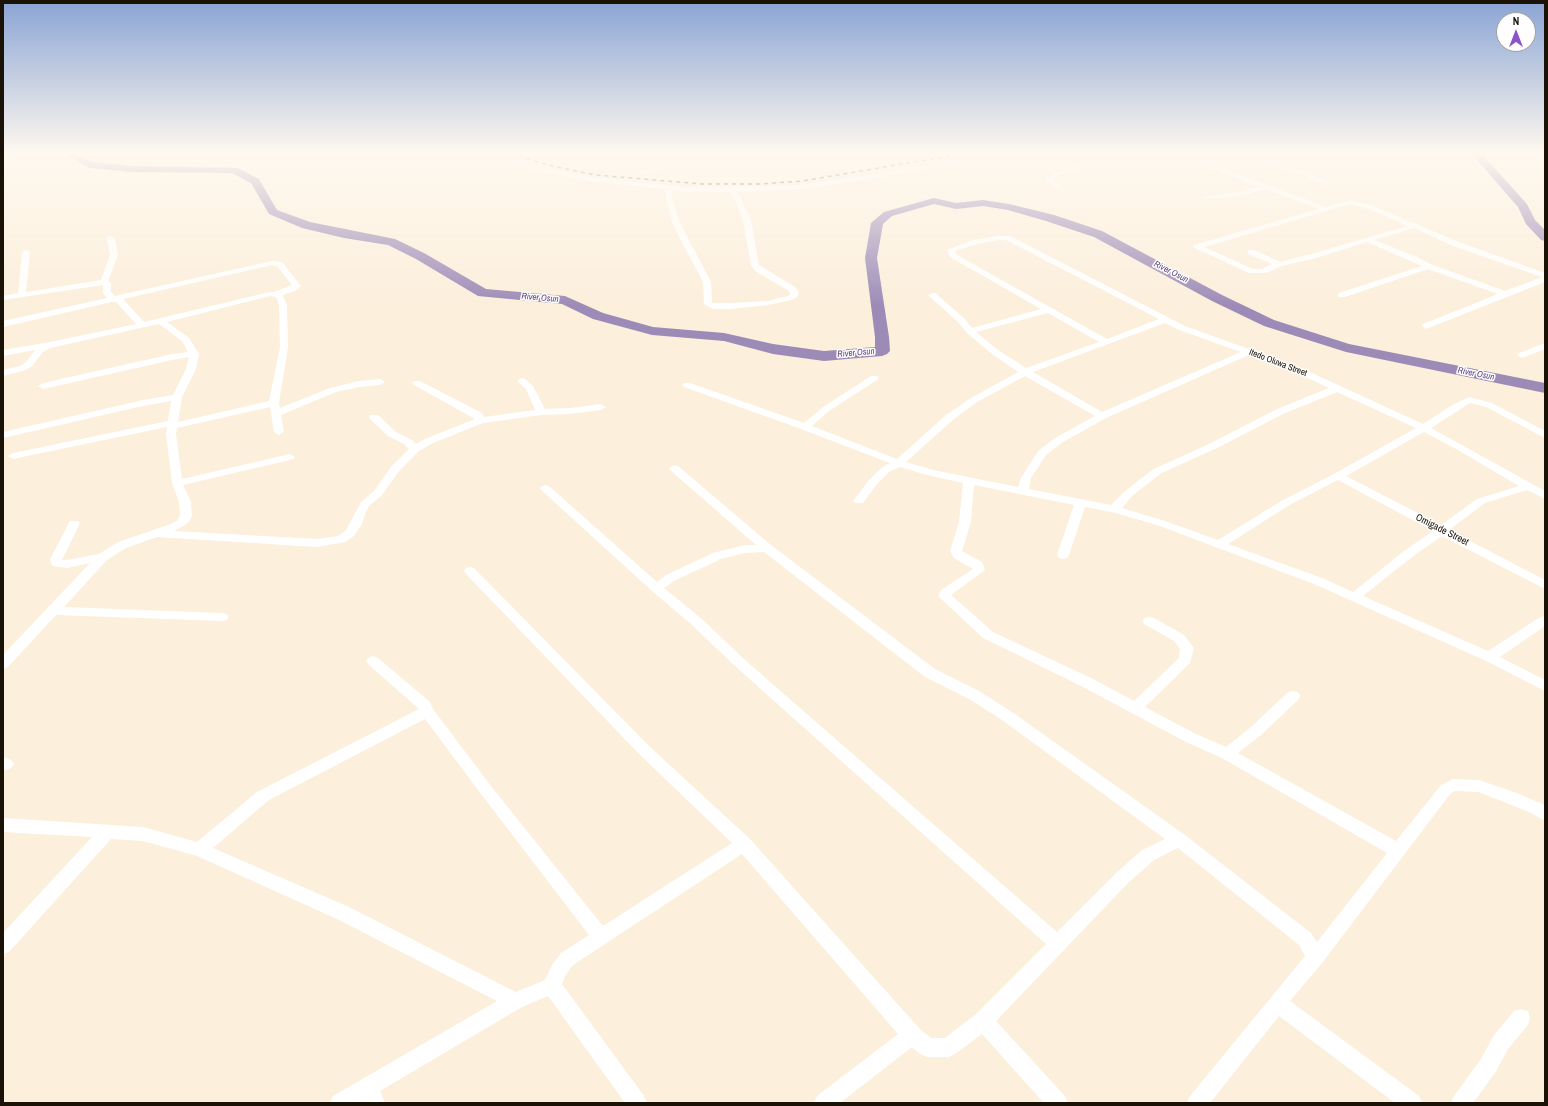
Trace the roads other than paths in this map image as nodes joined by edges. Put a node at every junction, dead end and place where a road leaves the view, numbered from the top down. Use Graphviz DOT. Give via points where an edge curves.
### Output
graph roads {
  1 [pos="670,204"];
  2 [pos="740,204"];
  3 [pos="1310,204"];
  4 [pos="1344,204"];
  5 [pos="1359,204"];
  6 [pos="1325,209"];
  7 [pos="1414,226"];
  8 [pos="110,238"];
  9 [pos="1367,240"];
  10 [pos="26,252"];
  11 [pos="1251,252"];
  12 [pos="1279,264"];
  13 [pos="1427,266"];
  14 [pos="1545,276"];
  15 [pos="1545,279"];
  16 [pos="104,282"];
  17 [pos="276,294"];
  18 [pos="1505,294"];
  19 [pos="22,295"];
  20 [pos="932,295"];
  21 [pos="1342,295"];
  22 [pos="3,298"];
  23 [pos="116,299"];
  24 [pos="1049,310"];
  25 [pos="1165,320"];
  26 [pos="160,322"];
  27 [pos="3,324"];
  28 [pos="142,325"];
  29 [pos="1426,326"];
  30 [pos="970,331"];
  31 [pos="1106,342"];
  32 [pos="50,345"];
  33 [pos="1545,346"];
  34 [pos="1249,352"];
  35 [pos="3,353"];
  36 [pos="194,354"];
  37 [pos="1522,355"];
  38 [pos="1025,372"];
  39 [pos="3,373"];
  40 [pos="874,378"];
  41 [pos="522,381"];
  42 [pos="380,382"];
  43 [pos="417,383"];
  44 [pos="687,385"];
  45 [pos="43,386"];
  46 [pos="1338,388"];
  47 [pos="177,397"];
  48 [pos="601,407"];
  49 [pos="274,408"];
  50 [pos="541,412"];
  51 [pos="1102,416"];
  52 [pos="374,417"];
  53 [pos="481,420"];
  54 [pos="173,424"];
  55 [pos="805,427"];
  56 [pos="1424,428"];
  57 [pos="279,432"];
  58 [pos="3,435"];
  59 [pos="1545,435"];
  60 [pos="415,449"];
  61 [pos="13,456"];
  62 [pos="290,457"];
  63 [pos="899,463"];
  64 [pos="674,468"];
  65 [pos="1338,476"];
  66 [pos="969,481"];
  67 [pos="177,483"];
  68 [pos="1528,486"];
  69 [pos="545,488"];
  70 [pos="1023,489"];
  71 [pos="1545,496"];
  72 [pos="859,500"];
  73 [pos="1081,502"];
  74 [pos="1114,509"];
  75 [pos="74,523"];
  76 [pos="1442,530"];
  77 [pos="158,534"];
  78 [pos="1218,545"];
  79 [pos="767,548"];
  80 [pos="1063,555"];
  81 [pos="103,556"];
  82 [pos="470,571"];
  83 [pos="1545,585"];
  84 [pos="656,588"];
  85 [pos="1354,597"];
  86 [pos="53,611"];
  87 [pos="222,617"];
  88 [pos="1545,620"];
  89 [pos="1148,621"];
  90 [pos="1489,657"];
  91 [pos="373,661"];
  92 [pos="3,664"];
  93 [pos="1545,686"];
  94 [pos="1293,696"];
  95 [pos="1135,708"];
  96 [pos="428,711"];
  97 [pos="1227,754"];
  98 [pos="1545,814"];
  99 [pos="3,825"];
  100 [pos="108,831"];
  101 [pos="1179,840"];
  102 [pos="744,844"];
  103 [pos="200,850"];
  104 [pos="1399,851"];
  105 [pos="601,937"];
  106 [pos="1057,943"];
  107 [pos="3,946"];
  108 [pos="1321,950"];
  109 [pos="552,986"];
  110 [pos="515,1001"];
  111 [pos="1277,1002"];
  112 [pos="1521,1018"];
  113 [pos="983,1021"];
  114 [pos="912,1035"];
  115 [pos="371,1095"];
  116 [pos="340,1103"];
  117 [pos="637,1103"];
  118 [pos="824,1103"];
  119 [pos="1058,1103"];
  120 [pos="1198,1103"];
  121 [pos="1412,1103"];
  122 [pos="1461,1103"];
  1 -- 2 [label="street" via="677,225 707,282 708,304 731,306 791,298 795,292 792,289 755,265 747,220"];
  3 -- 6 [label="street"];
  4 -- 6 [label="street"];
  5 -- 7 [label="street"];
  6 -- 12 [label="street" via="1197,247 1252,271 1263,271"];
  7 -- 9 [label="street"];
  7 -- 14 [label="street"];
  8 -- 16 [label="street" via="114,255"];
  9 -- 12 [label="street"];
  9 -- 13 [label="street" via="1419,260"];
  10 -- 19 [label="street"];
  11 -- 12 [label="street"];
  13 -- 18 [label="street"];
  13 -- 21 [label="street"];
  15 -- 18 [label="street"];
  16 -- 19 [label="street"];
  16 -- 23 [label="street" via="107,283 108,293"];
  17 -- 23 [label="street" via="297,286 279,264"];
  17 -- 26 [label="street"];
  17 -- 49 [label="street" via="283,305 284,347"];
  18 -- 29 [label="street"];
  19 -- 22 [label="street"];
  20 -- 30 [label="street"];
  23 -- 27 [label="street"];
  23 -- 28 [label="street"];
  24 -- 25 [label="street, Itedo Oluwa Street" via="951,252 955,248 976,242 1007,238"];
  24 -- 30 [label="street"];
  24 -- 31 [label="street"];
  25 -- 31 [label="street"];
  25 -- 34 [label="street, Itedo Oluwa Street" via="1206,338"];
  26 -- 28 [label="street"];
  26 -- 36 [label="street" via="186,340"];
  28 -- 32 [label="street"];
  30 -- 38 [label="street"];
  31 -- 38 [label="street"];
  32 -- 35 [label="street"];
  32 -- 39 [label="street" via="40,350 24,368"];
  33 -- 37 [label="street"];
  34 -- 46 [label="street, Itedo Oluwa Street"];
  34 -- 51 [label="street"];
  36 -- 45 [label="street"];
  36 -- 47 [label="street" via="191,369"];
  38 -- 51 [label="street"];
  38 -- 63 [label="street" via="956,413"];
  40 -- 55 [label="street" via="826,409"];
  41 -- 50 [label="street" via="534,396"];
  42 -- 49 [label="street" via="333,390"];
  43 -- 53 [label="street" via="478,414"];
  44 -- 55 [label="street"];
  46 -- 56 [label="street, Itedo Oluwa Street"];
  46 -- 74 [label="street" via="1279,412 1156,472 1128,494"];
  47 -- 54 [label="street"];
  47 -- 58 [label="street"];
  48 -- 50 [label="street"];
  49 -- 54 [label="street"];
  49 -- 57 [label="street"];
  50 -- 53 [label="street"];
  51 -- 70 [label="street" via="1059,440 1042,453 1026,478"];
  52 -- 60 [label="street" via="392,434 408,442"];
  53 -- 60 [label="street"];
  54 -- 61 [label="street"];
  54 -- 67 [label="street" via="171,434"];
  55 -- 63 [label="street"];
  56 -- 59 [label="street" via="1469,400 1489,405"];
  56 -- 65 [label="street"];
  56 -- 68 [label="street, Itedo Oluwa Street"];
  60 -- 77 [label="street" via="395,469 378,493 365,504 350,533 341,539 317,543"];
  62 -- 67 [label="street"];
  63 -- 66 [label="street"];
  63 -- 72 [label="street" via="885,470"];
  64 -- 79 [label="street"];
  65 -- 76 [label="street, Omigade Street"];
  65 -- 78 [label="street" via="1287,502"];
  66 -- 70 [label="street"];
  66 -- 95 [label="street" via="965,522 956,552 978,566 979,570 945,593 946,598 988,635"];
  67 -- 77 [label="street" via="185,502 185,519"];
  68 -- 71 [label="street, Itedo Oluwa Street"];
  68 -- 76 [label="street" via="1481,501"];
  69 -- 84 [label="street"];
  70 -- 73 [label="street"];
  73 -- 74 [label="street"];
  73 -- 80 [label="street"];
  74 -- 78 [label="street" via="1161,523"];
  75 -- 81 [label="street" via="56,559 57,563 67,564"];
  76 -- 83 [label="street, Omigade Street"];
  76 -- 85 [label="street"];
  77 -- 81 [label="street" via="122,545"];
  78 -- 85 [label="street" via="1318,581"];
  79 -- 84 [label="street" via="745,549 717,556 670,578"];
  79 -- 101 [label="street" via="930,673 974,695 1007,716"];
  81 -- 86 [label="street"];
  82 -- 102 [label="street" via="644,750"];
  84 -- 106 [label="street"];
  85 -- 90 [label="street"];
  86 -- 87 [label="street"];
  86 -- 92 [label="street"];
  88 -- 90 [label="street"];
  89 -- 95 [label="street" via="1179,638 1187,648 1185,660"];
  90 -- 93 [label="street"];
  91 -- 96 [label="street" via="426,706"];
  94 -- 97 [label="street"];
  95 -- 97 [label="street"];
  96 -- 103 [label="street" via="263,796"];
  96 -- 105 [label="street"];
  97 -- 104 [label="street"];
  98 -- 104 [label="street" via="1535,807 1479,786 1453,785 1446,789"];
  99 -- 100 [label="street"];
  100 -- 103 [label="street" via="143,834"];
  100 -- 107 [label="street"];
  101 -- 106 [label="street" via="1148,855"];
  101 -- 108 [label="street"];
  102 -- 105 [label="street"];
  102 -- 114 [label="street"];
  103 -- 110 [label="street" via="343,913"];
  104 -- 108 [label="street"];
  105 -- 109 [label="street" via="567,959 558,971"];
  106 -- 113 [label="street"];
  108 -- 111 [label="street"];
  109 -- 110 [label="street"];
  109 -- 117 [label="street"];
  110 -- 115 [label="street"];
  111 -- 120 [label="street"];
  111 -- 121 [label="street"];
  112 -- 122 [label="street" via="1501,1042 1488,1066"];
  113 -- 114 [label="street" via="948,1047 927,1047"];
  113 -- 119 [label="street"];
  114 -- 118 [label="street"];
  115 -- 116 [label="street"];
}
